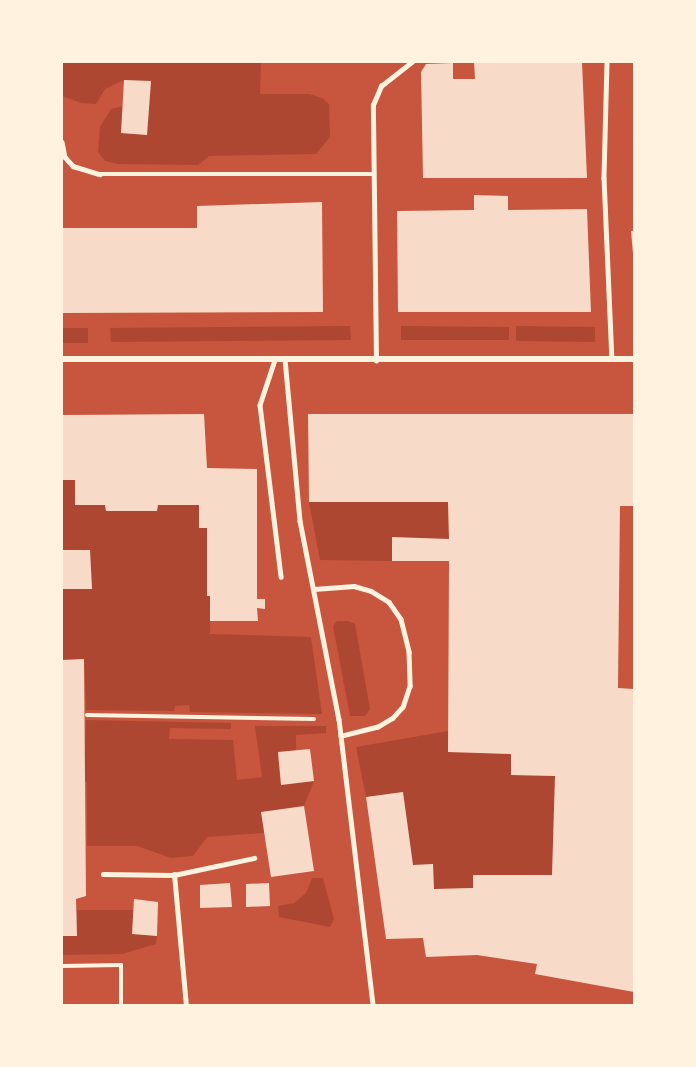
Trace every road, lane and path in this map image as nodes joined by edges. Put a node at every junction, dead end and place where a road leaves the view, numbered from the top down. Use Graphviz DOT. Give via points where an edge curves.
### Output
graph roads {
  1 [pos="412,62"];
  2 [pos="607,62"];
  3 [pos="62,142"];
  4 [pos="374,174"];
  5 [pos="62,359"];
  6 [pos="285,359"];
  7 [pos="612,359"];
  8 [pos="634,359"];
  9 [pos="275,360"];
  10 [pos="376,361"];
  11 [pos="280,577"];
  12 [pos="314,589"];
  13 [pos="87,715"];
  14 [pos="339,719"];
  15 [pos="341,736"];
  16 [pos="254,858"];
  17 [pos="103,874"];
  18 [pos="174,875"];
  19 [pos="62,966"];
  20 [pos="121,1005"];
  21 [pos="186,1005"];
  22 [pos="373,1005"];
  1 -- 4 [label="lane" via="381,86 373,105"];
  2 -- 7 [label="lane" via="604,178"];
  3 -- 4 [label="lane" via="65,157 73,166 100,174"];
  4 -- 10 [label="lane"];
  5 -- 9 [label="street"];
  6 -- 9 [label="street"];
  6 -- 10 [label="street"];
  6 -- 12 [label="lane" via="300,521"];
  7 -- 8 [label="street"];
  7 -- 10 [label="street"];
  9 -- 11 [label="lane" via="260,405"];
  12 -- 14 [label="lane"];
  12 -- 15 [label="lane" via="354,586 388,602 401,620 409,652 410,686 403,707 378,728"];
  13 -- 14 [label="path"];
  14 -- 15 [label="lane"];
  15 -- 22 [label="lane"];
  16 -- 18 [label="lane"];
  17 -- 18 [label="lane"];
  18 -- 21 [label="lane"];
  19 -- 20 [label="path" via="121,965"];
}
